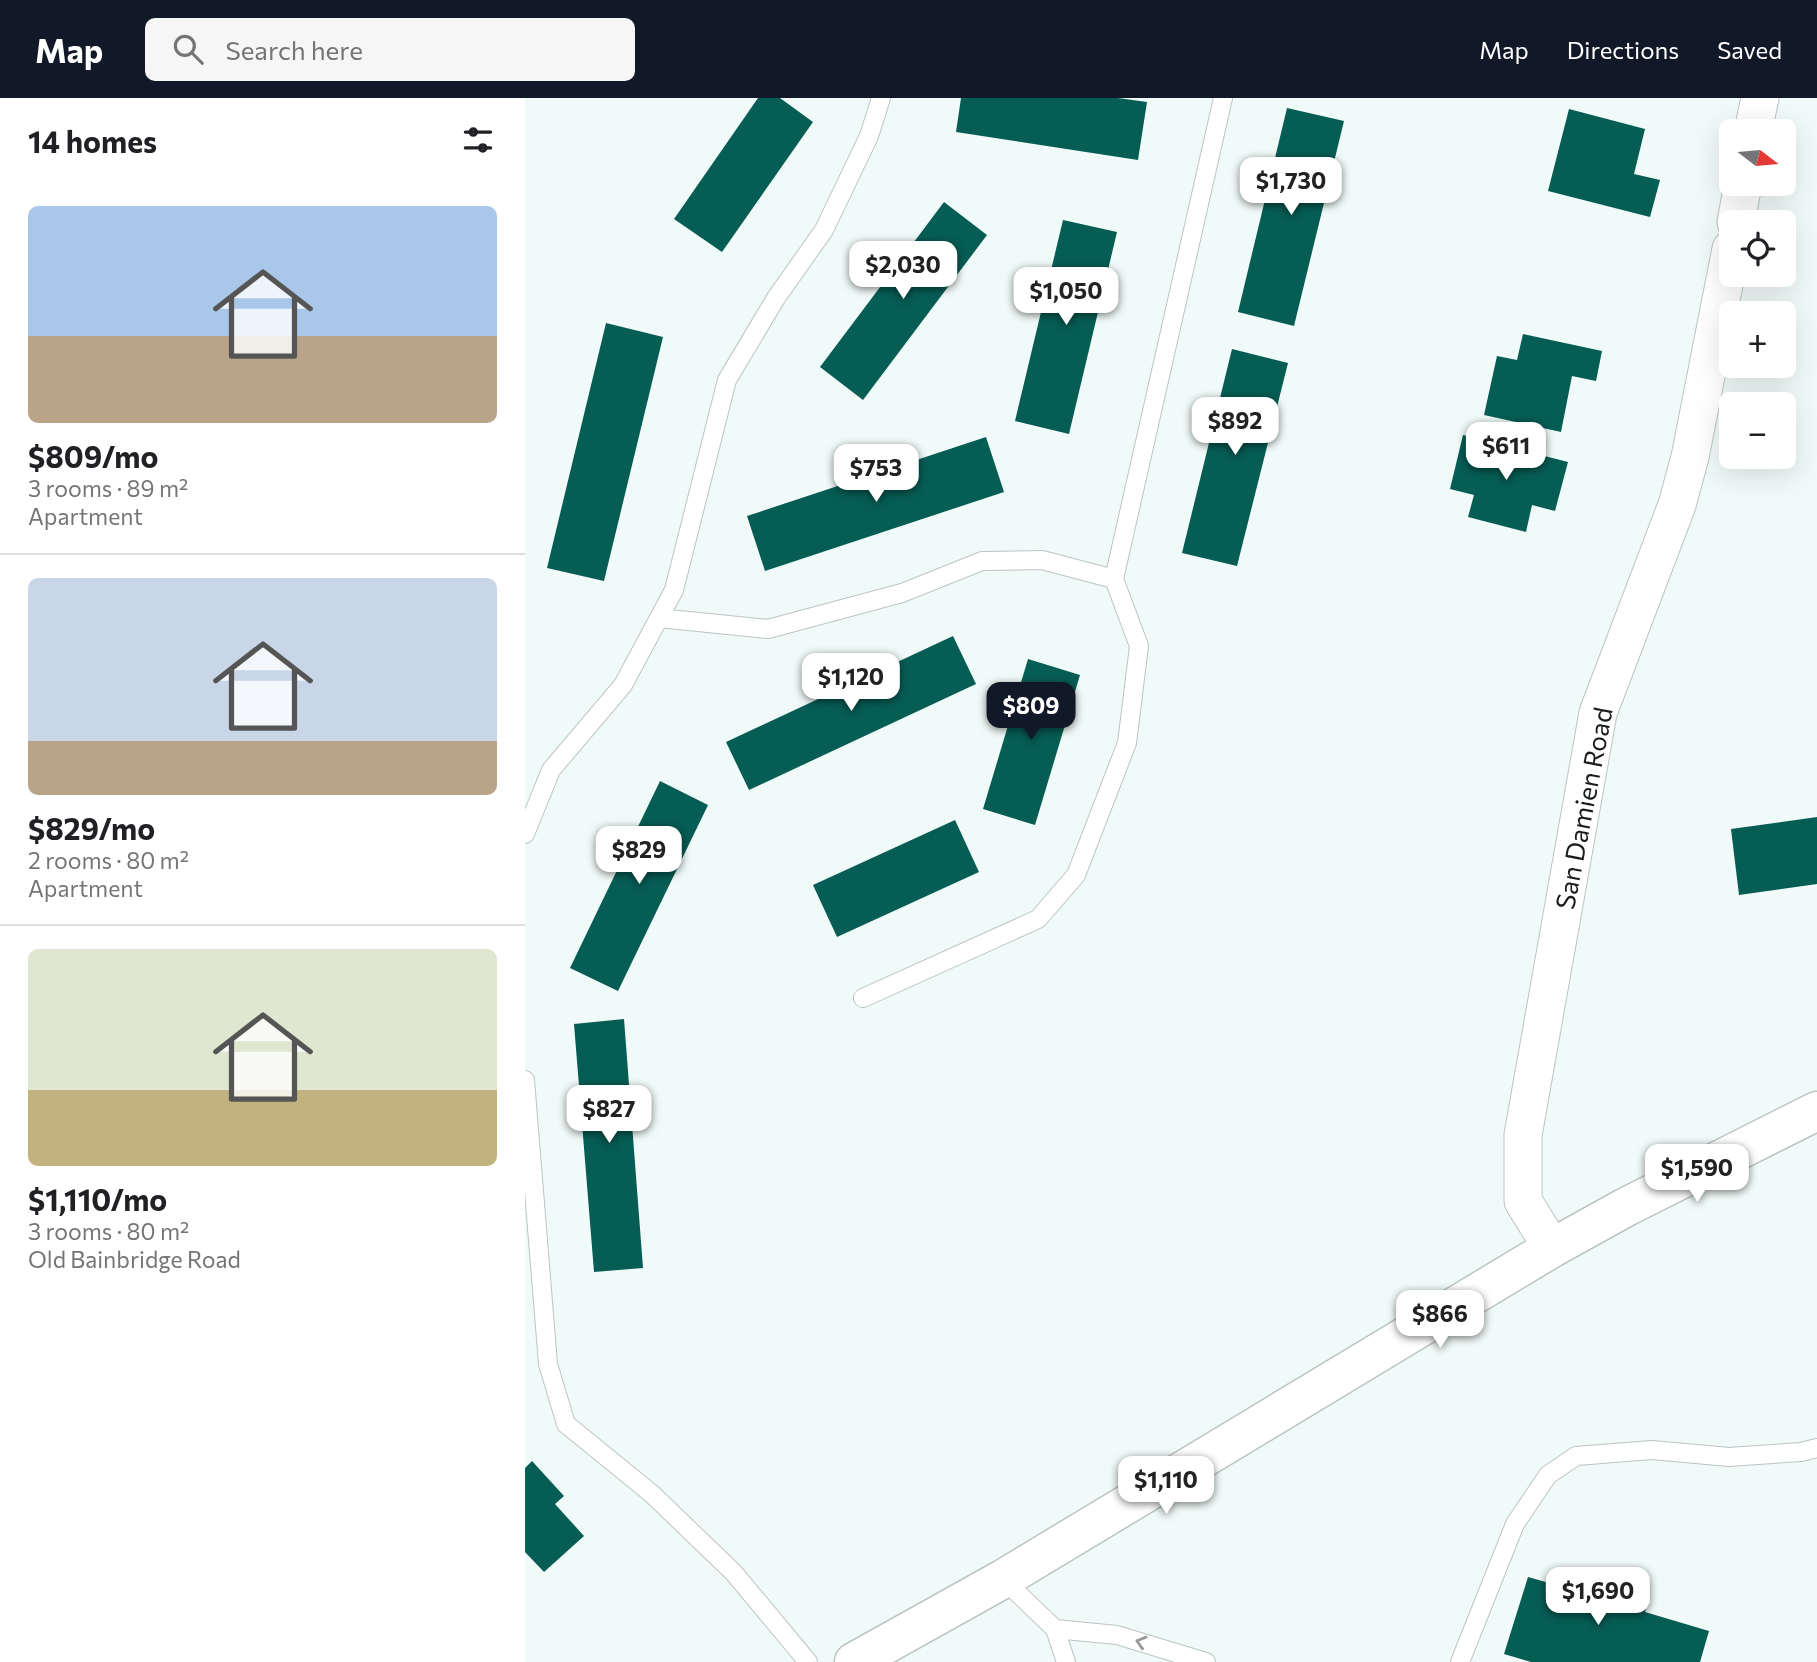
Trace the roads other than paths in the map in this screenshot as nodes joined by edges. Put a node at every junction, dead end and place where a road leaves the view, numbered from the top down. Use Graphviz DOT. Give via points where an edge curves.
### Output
graph roads {
  1 [pos="881,98"];
  2 [pos="1223,98"];
  3 [pos="1760,98"];
  4 [pos="1756,119"];
  5 [pos="1723,287"];
  6 [pos="1114,579"];
  7 [pos="659,618"];
  8 [pos="525,834"];
  9 [pos="863,998"];
  10 [pos="525,1080"];
  11 [pos="1817,1111"];
  12 [pos="1552,1248"];
  13 [pos="1817,1448"];
  14 [pos="1003,1579"];
  15 [pos="1055,1629"];
  16 [pos="808,1662"];
  17 [pos="854,1662"];
  18 [pos="1066,1662"];
  19 [pos="1206,1662"];
  20 [pos="1460,1662"];
  1 -- 7 [label="lane" via="869,136 824,230 727,380 674,590"];
  2 -- 6 [label="lane"];
  3 -- 4 [label="street"];
  5 -- 12 [label="street, San Damien Road" via="1677,505 1598,713 1523,1135 1523,1201"];
  6 -- 7 [label="lane" via="1042,560 982,561 902,593 768,629"];
  6 -- 9 [label="lane" via="1139,646 1128,743 1076,875 1038,919"];
  7 -- 8 [label="lane" via="623,685 551,770"];
  10 -- 16 [label="lane" via="548,1364 566,1424 652,1494 734,1573"];
  11 -- 12 [label="main road"];
  12 -- 14 [label="main road"];
  13 -- 20 [label="lane" via="1729,1457 1652,1450 1576,1456 1548,1475 1515,1524"];
  14 -- 15 [label="lane"];
  14 -- 17 [label="main road"];
  15 -- 18 [label="lane"];
  19 -- 15 [label="lane, one-way" via="1117,1635"];
}
